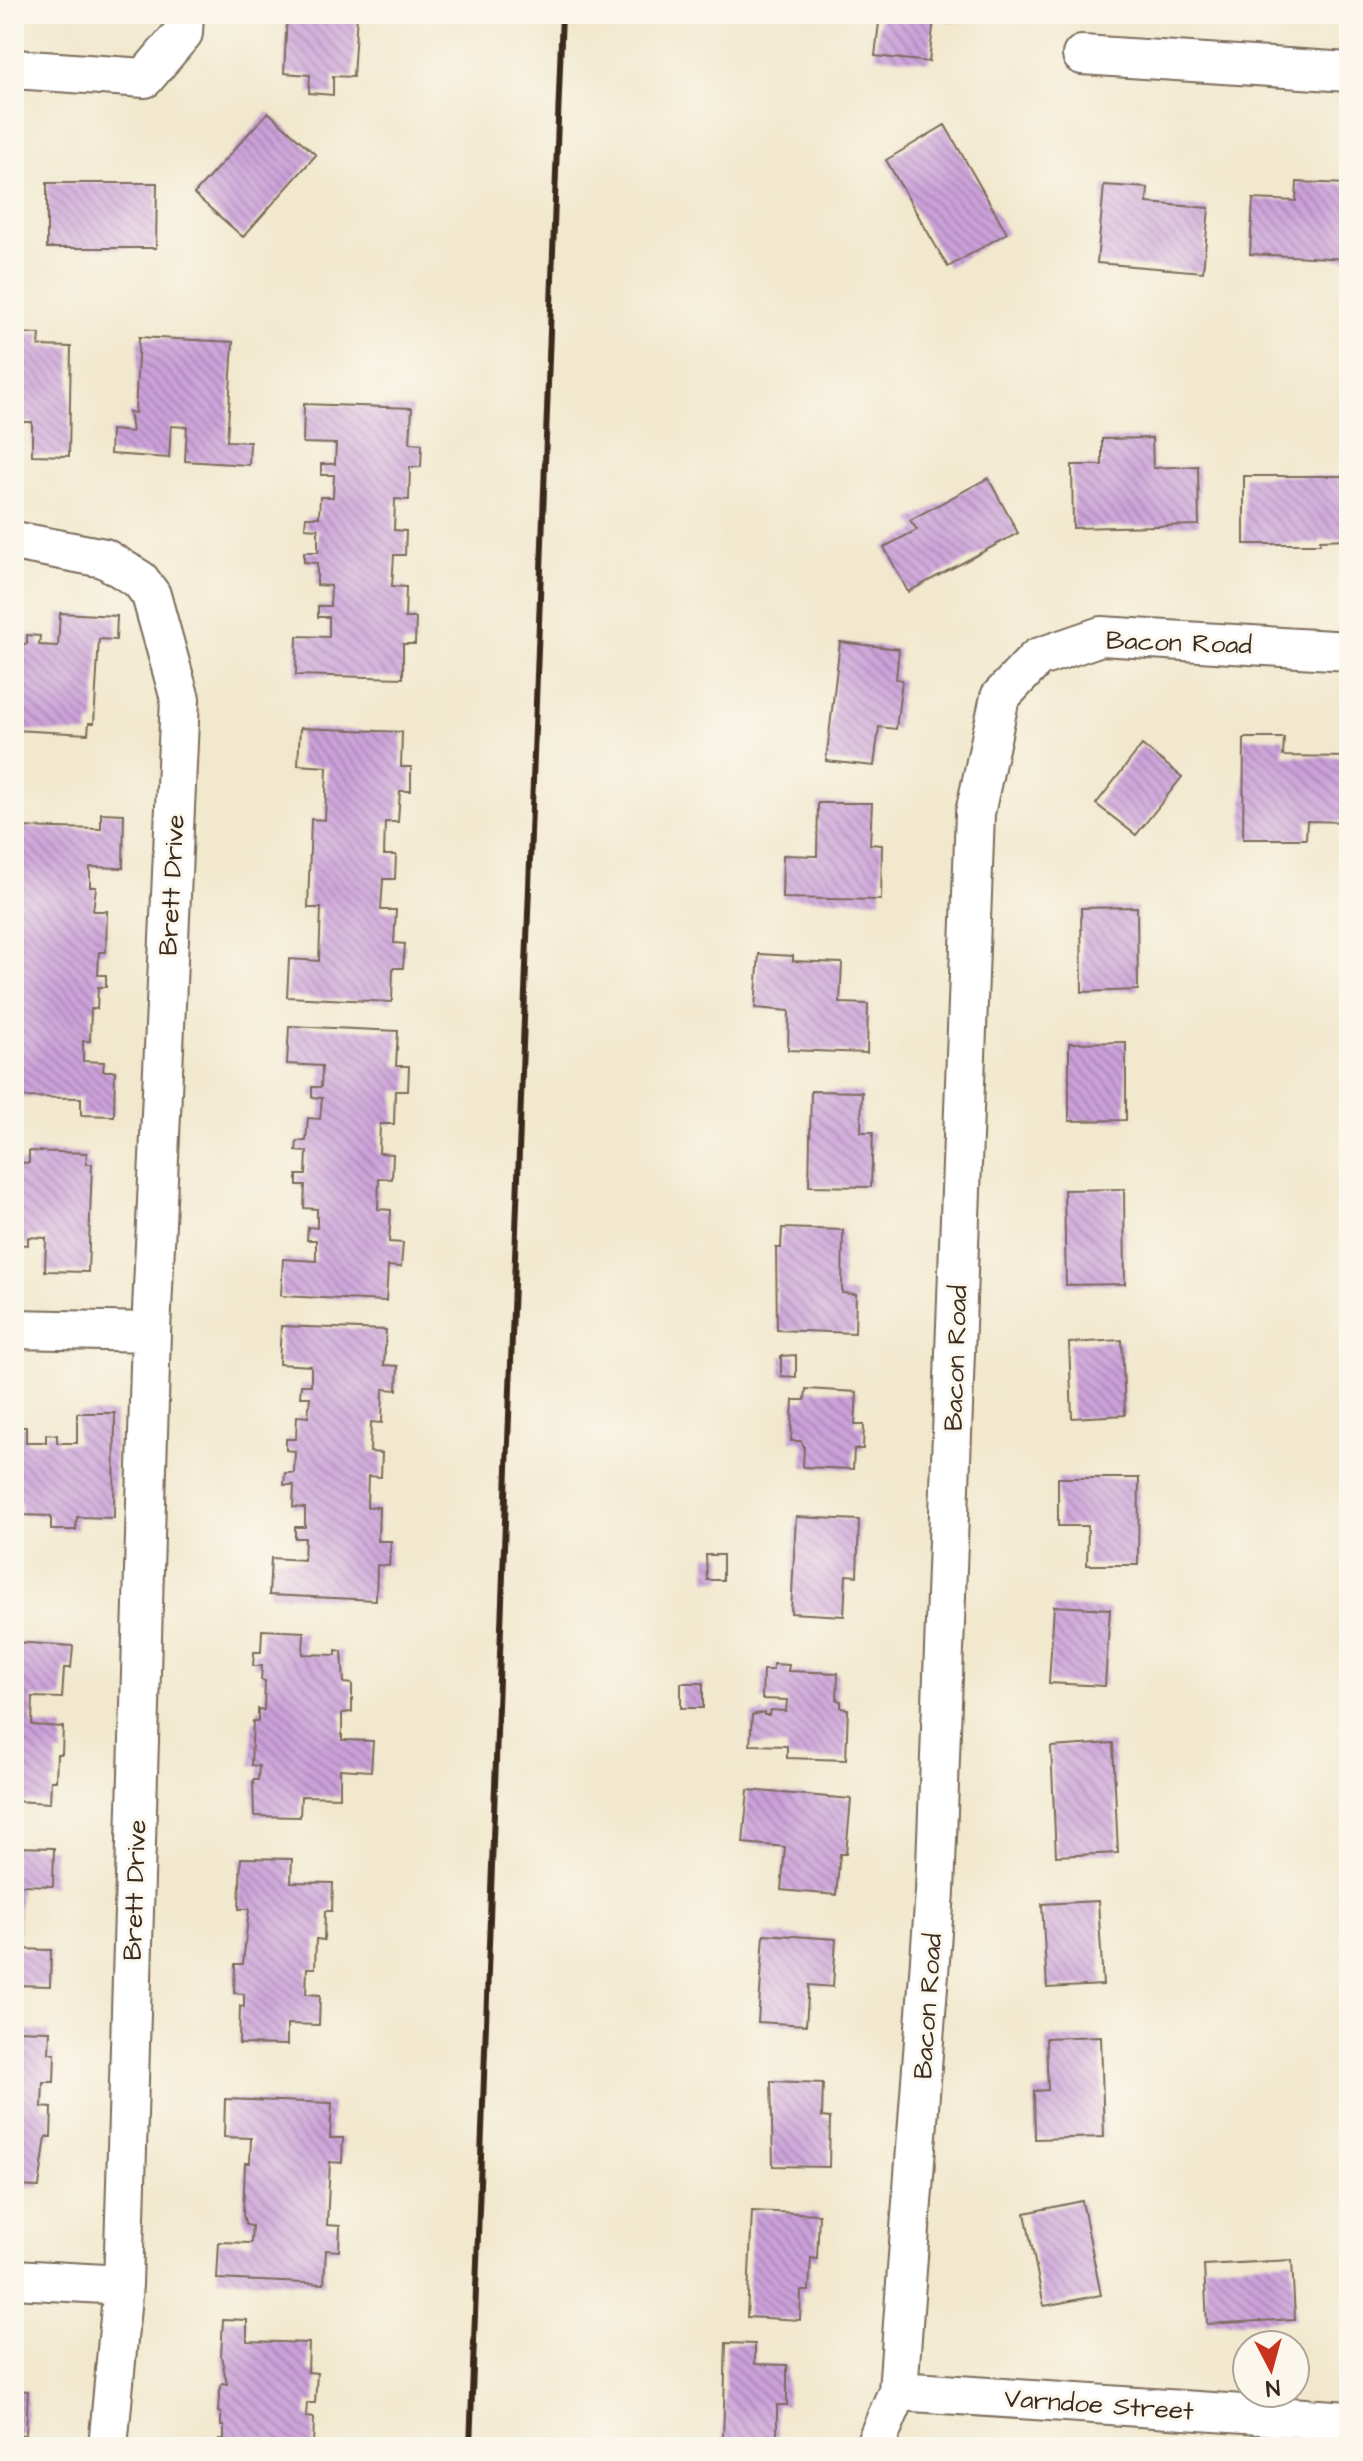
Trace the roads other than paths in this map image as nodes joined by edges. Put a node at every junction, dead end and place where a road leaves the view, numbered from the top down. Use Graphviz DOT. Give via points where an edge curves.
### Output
graph roads {
  1 [pos="184,14"];
  2 [pos="1082,55"];
  3 [pos="14,69"];
  4 [pos="1349,72"];
  5 [pos="14,541"];
  6 [pos="1349,651"];
  7 [pos="14,1329"];
  8 [pos="151,1332"];
  9 [pos="14,2279"];
  10 [pos="123,2285"];
  11 [pos="898,2391"];
  12 [pos="1349,2421"];
  13 [pos="108,2447"];
  14 [pos="874,2447"];
  1 -- 3 [label="street" via="183,33 145,78"];
  2 -- 4 [label="street"];
  5 -- 8 [label="street, Brett Drive" via="104,558 140,580 151,595 180,699"];
  6 -- 11 [label="street, Bacon Road" via="1101,636 1037,658 1000,697 975,813 935,1892"];
  7 -- 8 [label="street"];
  8 -- 10 [label="street, Brett Drive"];
  9 -- 10 [label="street"];
  10 -- 13 [label="street, Brett Drive"];
  11 -- 12 [label="street, Varndoe Street"];
  11 -- 14 [label="street, Bacon Road"];
}
